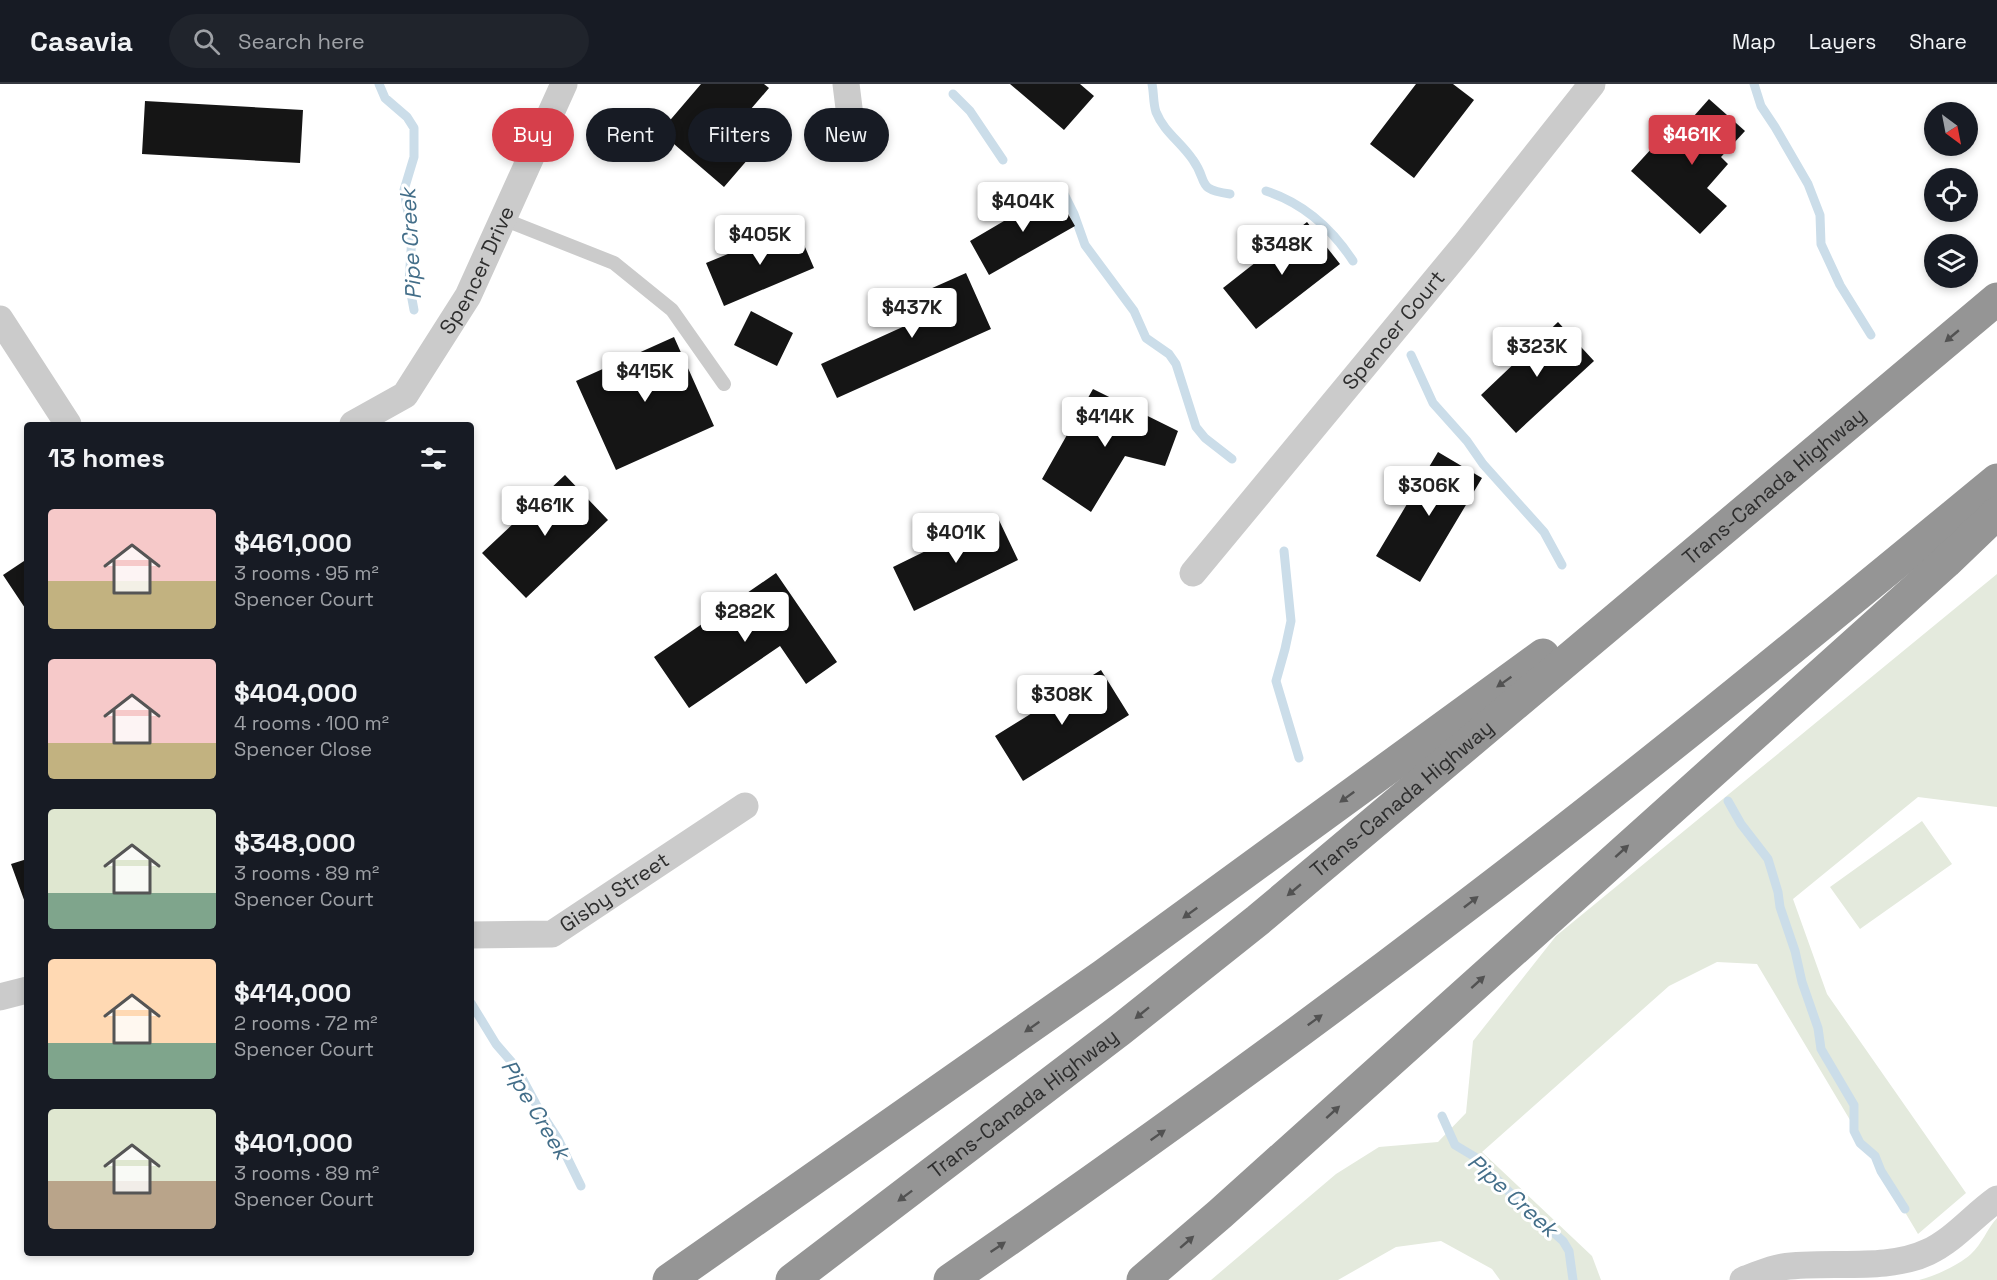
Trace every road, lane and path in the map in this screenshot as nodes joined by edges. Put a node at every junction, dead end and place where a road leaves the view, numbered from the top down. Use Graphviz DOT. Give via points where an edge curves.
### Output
graph roads {
  1 [pos="564,84"];
  2 [pos="846,84"];
  3 [pos="1592,84"];
  4 [pos="849,108"];
  5 [pos="503,219"];
  6 [pos="1997,299"];
  7 [pos="0,319"];
  8 [pos="724,384"];
  9 [pos="67,422"];
  10 [pos="356,422"];
  11 [pos="1997,480"];
  12 [pos="1997,513"];
  13 [pos="1740,514"];
  14 [pos="1193,573"];
  15 [pos="745,806"];
  16 [pos="474,935"];
  17 [pos="24,991"];
  18 [pos="0,997"];
  19 [pos="1997,1199"];
  20 [pos="669,1280"];
  21 [pos="792,1280"];
  22 [pos="950,1280"];
  23 [pos="1143,1280"];
  24 [pos="1743,1280"];
  1 -- 5 [label="street, Spencer Drive"];
  2 -- 4 [label="street"];
  3 -- 14 [label="street, Spencer Court"];
  5 -- 8 [label="lane" via="614,263 672,310"];
  5 -- 10 [label="street, Spencer Drive" via="468,296 405,395"];
  6 -- 13 [label="highway, Trans-Canada Highway, one-way"];
  7 -- 9 [label="street"];
  22 -- 11 [label="highway, one-way" via="1180,1119 1472,901"];
  23 -- 12 [label="highway, one-way"];
  13 -- 20 [label="highway, one-way" via="1104,975"];
  13 -- 21 [label="highway, Trans-Canada Highway, one-way" via="1258,920"];
  15 -- 16 [label="street, Gisby Street" via="552,934"];
  17 -- 18 [label="street"];
  19 -- 24 [label="street" via="1927,1253 1905,1260 1780,1267"];
}
